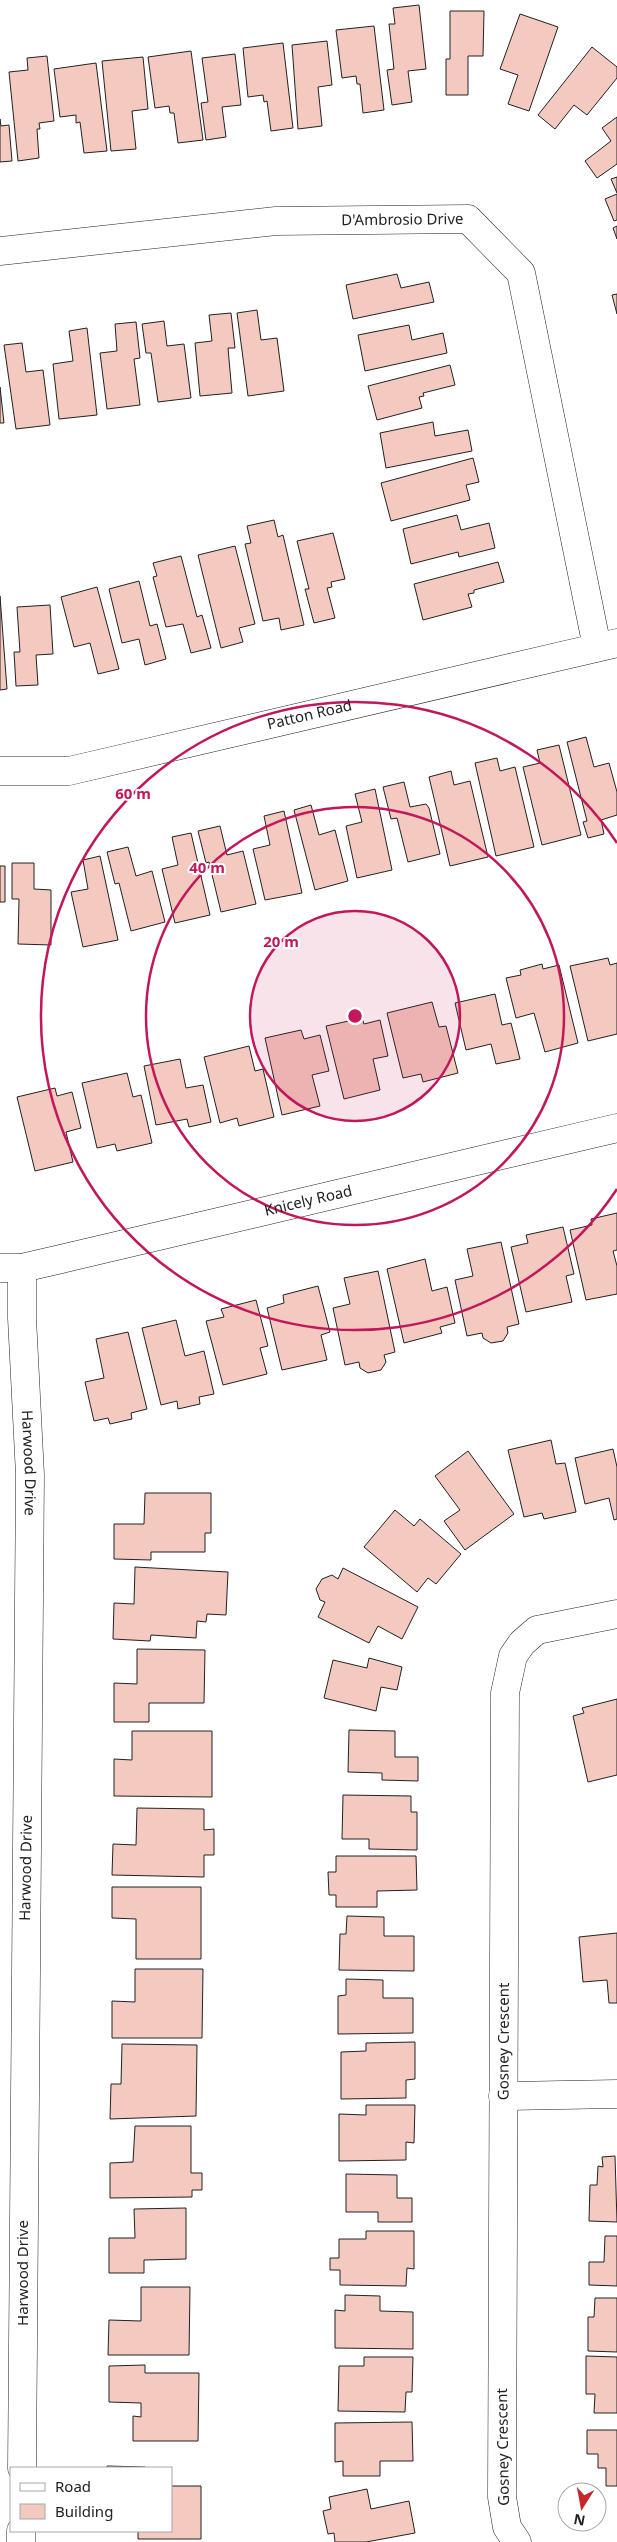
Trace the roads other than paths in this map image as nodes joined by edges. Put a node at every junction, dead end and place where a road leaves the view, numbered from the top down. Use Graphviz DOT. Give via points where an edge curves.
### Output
graph roads {
  1 [pos="0,251"];
  2 [pos="607,645"];
  3 [pos="0,771"];
  4 [pos="617,1128"];
  5 [pos="11,1268"];
  6 [pos="617,1614"];
  7 [pos="617,2094"];
  8 [pos="503,2096"];
  9 [pos="11,2275"];
  10 [pos="22,2467"];
  11 [pos="517,2542"];
  1 -- 2 [label="street, D'Ambrosio Drive" via="276,221 468,219 521,272"];
  2 -- 3 [label="street, Patton Road" via="68,771"];
  4 -- 5 [label="street, Knicely Road"];
  5 -- 9 [label="street, Harwood Drive" via="22,1318 30,1475"];
  6 -- 8 [label="street, Gosney Crescent" via="537,1630 513,1656 508,1673 505,1693"];
  7 -- 8 [label="street"];
  8 -- 11 [label="street, Gosney Crescent" via="502,2497 507,2527"];
  9 -- 10 [label="street, Harwood Drive"];
}
